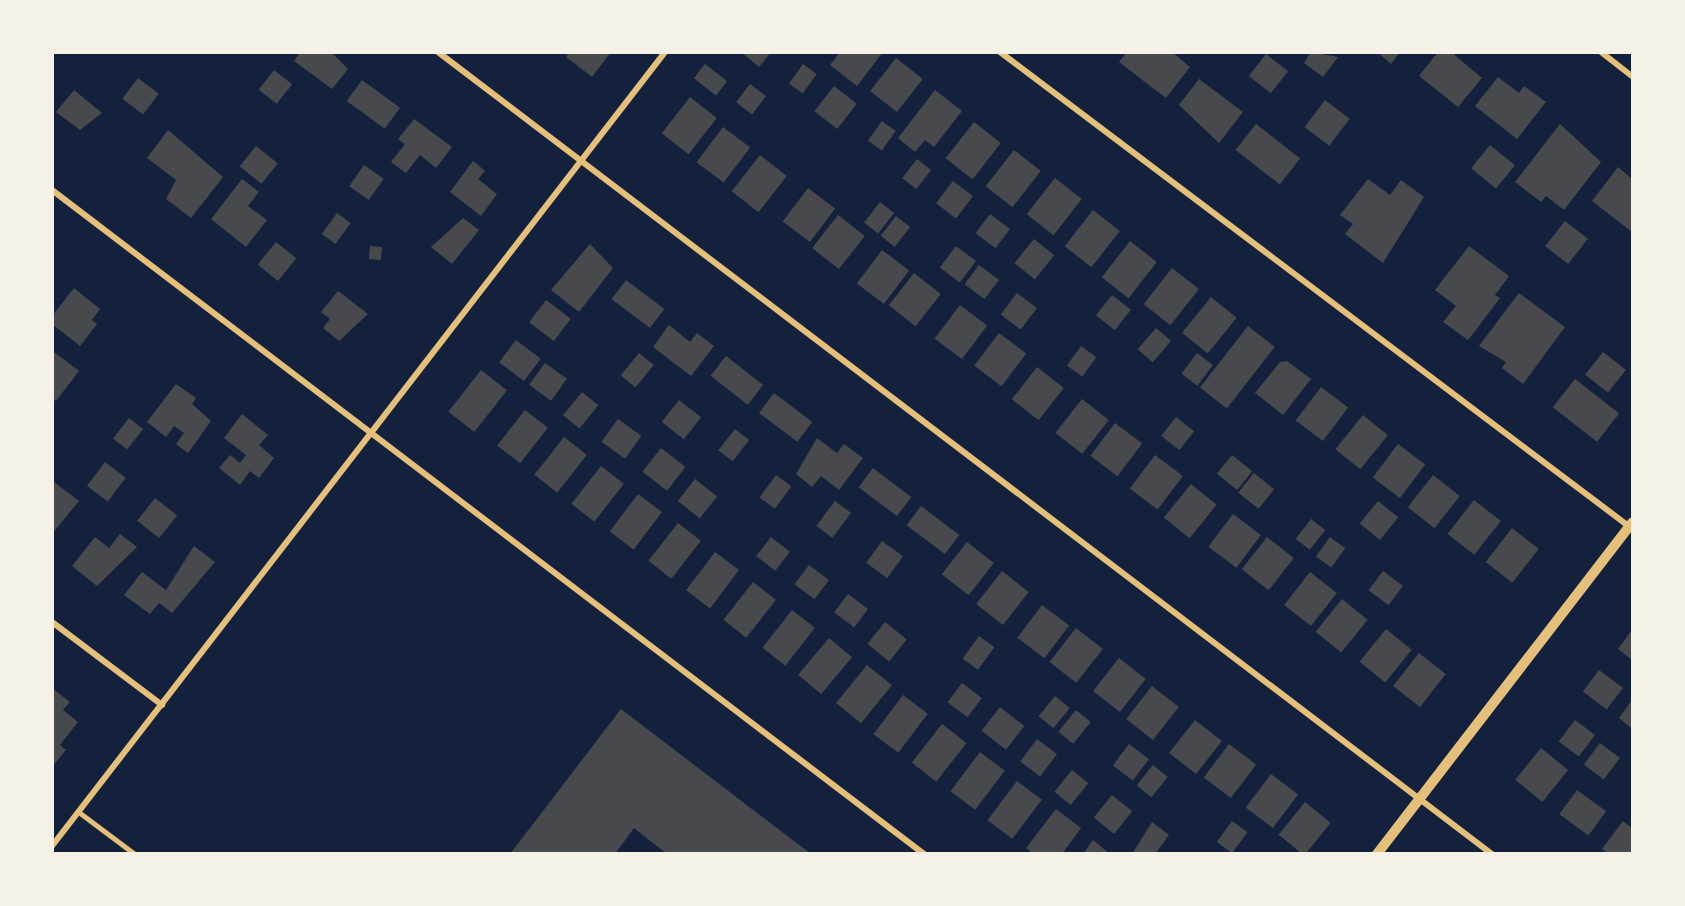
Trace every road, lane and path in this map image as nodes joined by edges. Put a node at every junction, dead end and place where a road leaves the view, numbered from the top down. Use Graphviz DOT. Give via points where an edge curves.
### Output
graph roads {
  1 [pos="438,52"];
  2 [pos="665,52"];
  3 [pos="1000,52"];
  4 [pos="1601,52"];
  5 [pos="1632,76"];
  6 [pos="581,162"];
  7 [pos="52,190"];
  8 [pos="369,432"];
  9 [pos="1631,526"];
  10 [pos="52,622"];
  11 [pos="162,705"];
  12 [pos="1419,799"];
  13 [pos="79,812"];
  14 [pos="52,846"];
  15 [pos="135,854"];
  16 [pos="924,854"];
  17 [pos="1377,854"];
  18 [pos="1492,854"];
  1 -- 6 [label="street"];
  2 -- 6 [label="street"];
  3 -- 9 [label="street"];
  4 -- 5 [label="street"];
  6 -- 8 [label="street"];
  6 -- 12 [label="street"];
  7 -- 8 [label="street"];
  8 -- 11 [label="street"];
  8 -- 16 [label="street"];
  9 -- 12 [label="street"];
  10 -- 11 [label="street"];
  11 -- 13 [label="street"];
  12 -- 17 [label="street"];
  12 -- 18 [label="street"];
  13 -- 14 [label="street"];
  13 -- 15 [label="lane"];
}
